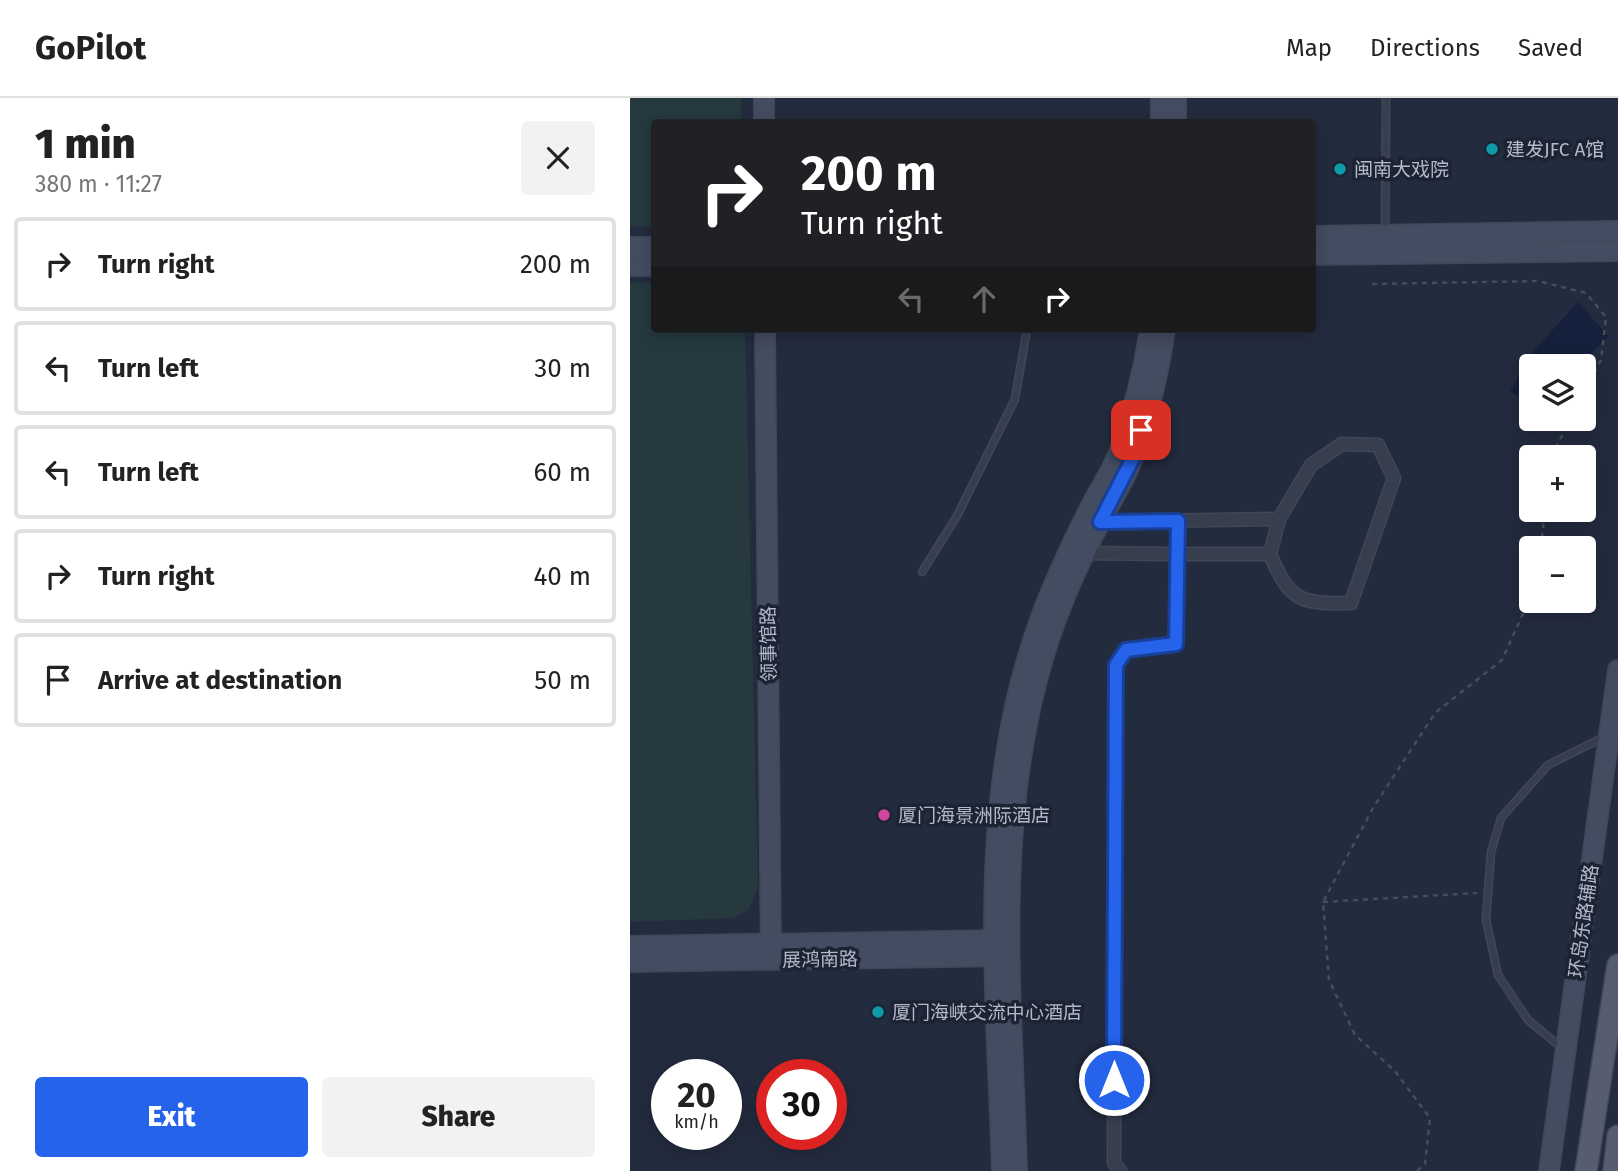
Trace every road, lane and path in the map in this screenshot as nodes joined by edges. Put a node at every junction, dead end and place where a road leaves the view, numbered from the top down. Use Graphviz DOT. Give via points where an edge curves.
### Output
graph roads {
  1 [pos="764,98"];
  2 [pos="1161,98"];
  3 [pos="1176,98"];
  4 [pos="1386,98"];
  5 [pos="764,119"];
  6 [pos="1161,119"];
  7 [pos="1176,119"];
  8 [pos="1618,231"];
  9 [pos="1385,235"];
  10 [pos="1316,236"];
  11 [pos="630,247"];
  12 [pos="651,247"];
  13 [pos="1618,251"];
  14 [pos="1316,255"];
  15 [pos="630,266"];
  16 [pos="651,266"];
  17 [pos="1372,284"];
  18 [pos="765,333"];
  19 [pos="1026,333"];
  20 [pos="1149,333"];
  21 [pos="1164,333"];
  22 [pos="1596,370"];
  23 [pos="1279,519"];
  24 [pos="1178,521"];
  25 [pos="1092,523"];
  26 [pos="1076,553"];
  27 [pos="1177,554"];
  28 [pos="1270,554"];
  29 [pos="922,572"];
  30 [pos="1523,613"];
  31 [pos="1618,670"];
  32 [pos="1609,735"];
  33 [pos="1488,893"];
  34 [pos="1323,902"];
  35 [pos="630,946"];
  36 [pos="1003,948"];
  37 [pos="771,952"];
  38 [pos="630,962"];
  39 [pos="1618,965"];
  40 [pos="1565,1051"];
  41 [pos="1618,1136"];
  42 [pos="1002,1171"];
  43 [pos="1017,1171"];
  44 [pos="1120,1171"];
  45 [pos="1417,1171"];
  46 [pos="1549,1171"];
  47 [pos="1586,1171"];
  48 [pos="1614,1171"];
  1 -- 5 [label="main road"];
  2 -- 6 [label="main road"];
  3 -- 7 [label="main road"];
  4 -- 9 [label="lane"];
  8 -- 9 [label="main road"];
  9 -- 10 [label="main road"];
  11 -- 12 [label="main road"];
  13 -- 14 [label="main road"];
  15 -- 16 [label="main road"];
  17 -- 22 [label="path" via="1538,281 1586,293 1606,317"];
  18 -- 37 [label="main road, 领事馆路"];
  19 -- 29 [label="lane" via="1015,400 957,516"];
  20 -- 25 [label="main road" via="1119,453"];
  21 -- 25 [label="main road" via="1133,458"];
  23 -- 24 [label="street"];
  23 -- 28 [label="street"];
  23 -- 28 [label="street" via="1311,465 1342,444 1378,446 1394,478 1351,603 1312,604 1290,592"];
  24 -- 25 [label="street"];
  24 -- 27 [label="street"];
  25 -- 26 [label="main road"];
  26 -- 27 [label="street"];
  26 -- 36 [label="main road" via="1044,654 1018,761"];
  27 -- 28 [label="street"];
  27 -- 44 [label="street" via="1176,644 1126,650 1116,665 1114,1163"];
  30 -- 34 [label="path" via="1502,660 1436,713 1373,808"];
  31 -- 32 [label="main road, 环岛东路辅路"];
  32 -- 33 [label="lane" via="1548,765 1501,818 1490,852"];
  32 -- 40 [label="main road, 环岛东路辅路"];
  33 -- 34 [label="path"];
  33 -- 40 [label="lane" via="1486,920 1498,975 1528,1020"];
  34 -- 45 [label="path" via="1329,980 1355,1035 1395,1071 1430,1118 1425,1164"];
  35 -- 37 [label="main road, 展鸿南路"];
  36 -- 37 [label="main road, 展鸿南路"];
  36 -- 42 [label="main road"];
  36 -- 43 [label="main road"];
  37 -- 38 [label="main road, 展鸿南路"];
  39 -- 47 [label="main road"];
  40 -- 46 [label="main road, 环岛东路辅路"];
  41 -- 48 [label="main road"];
}
